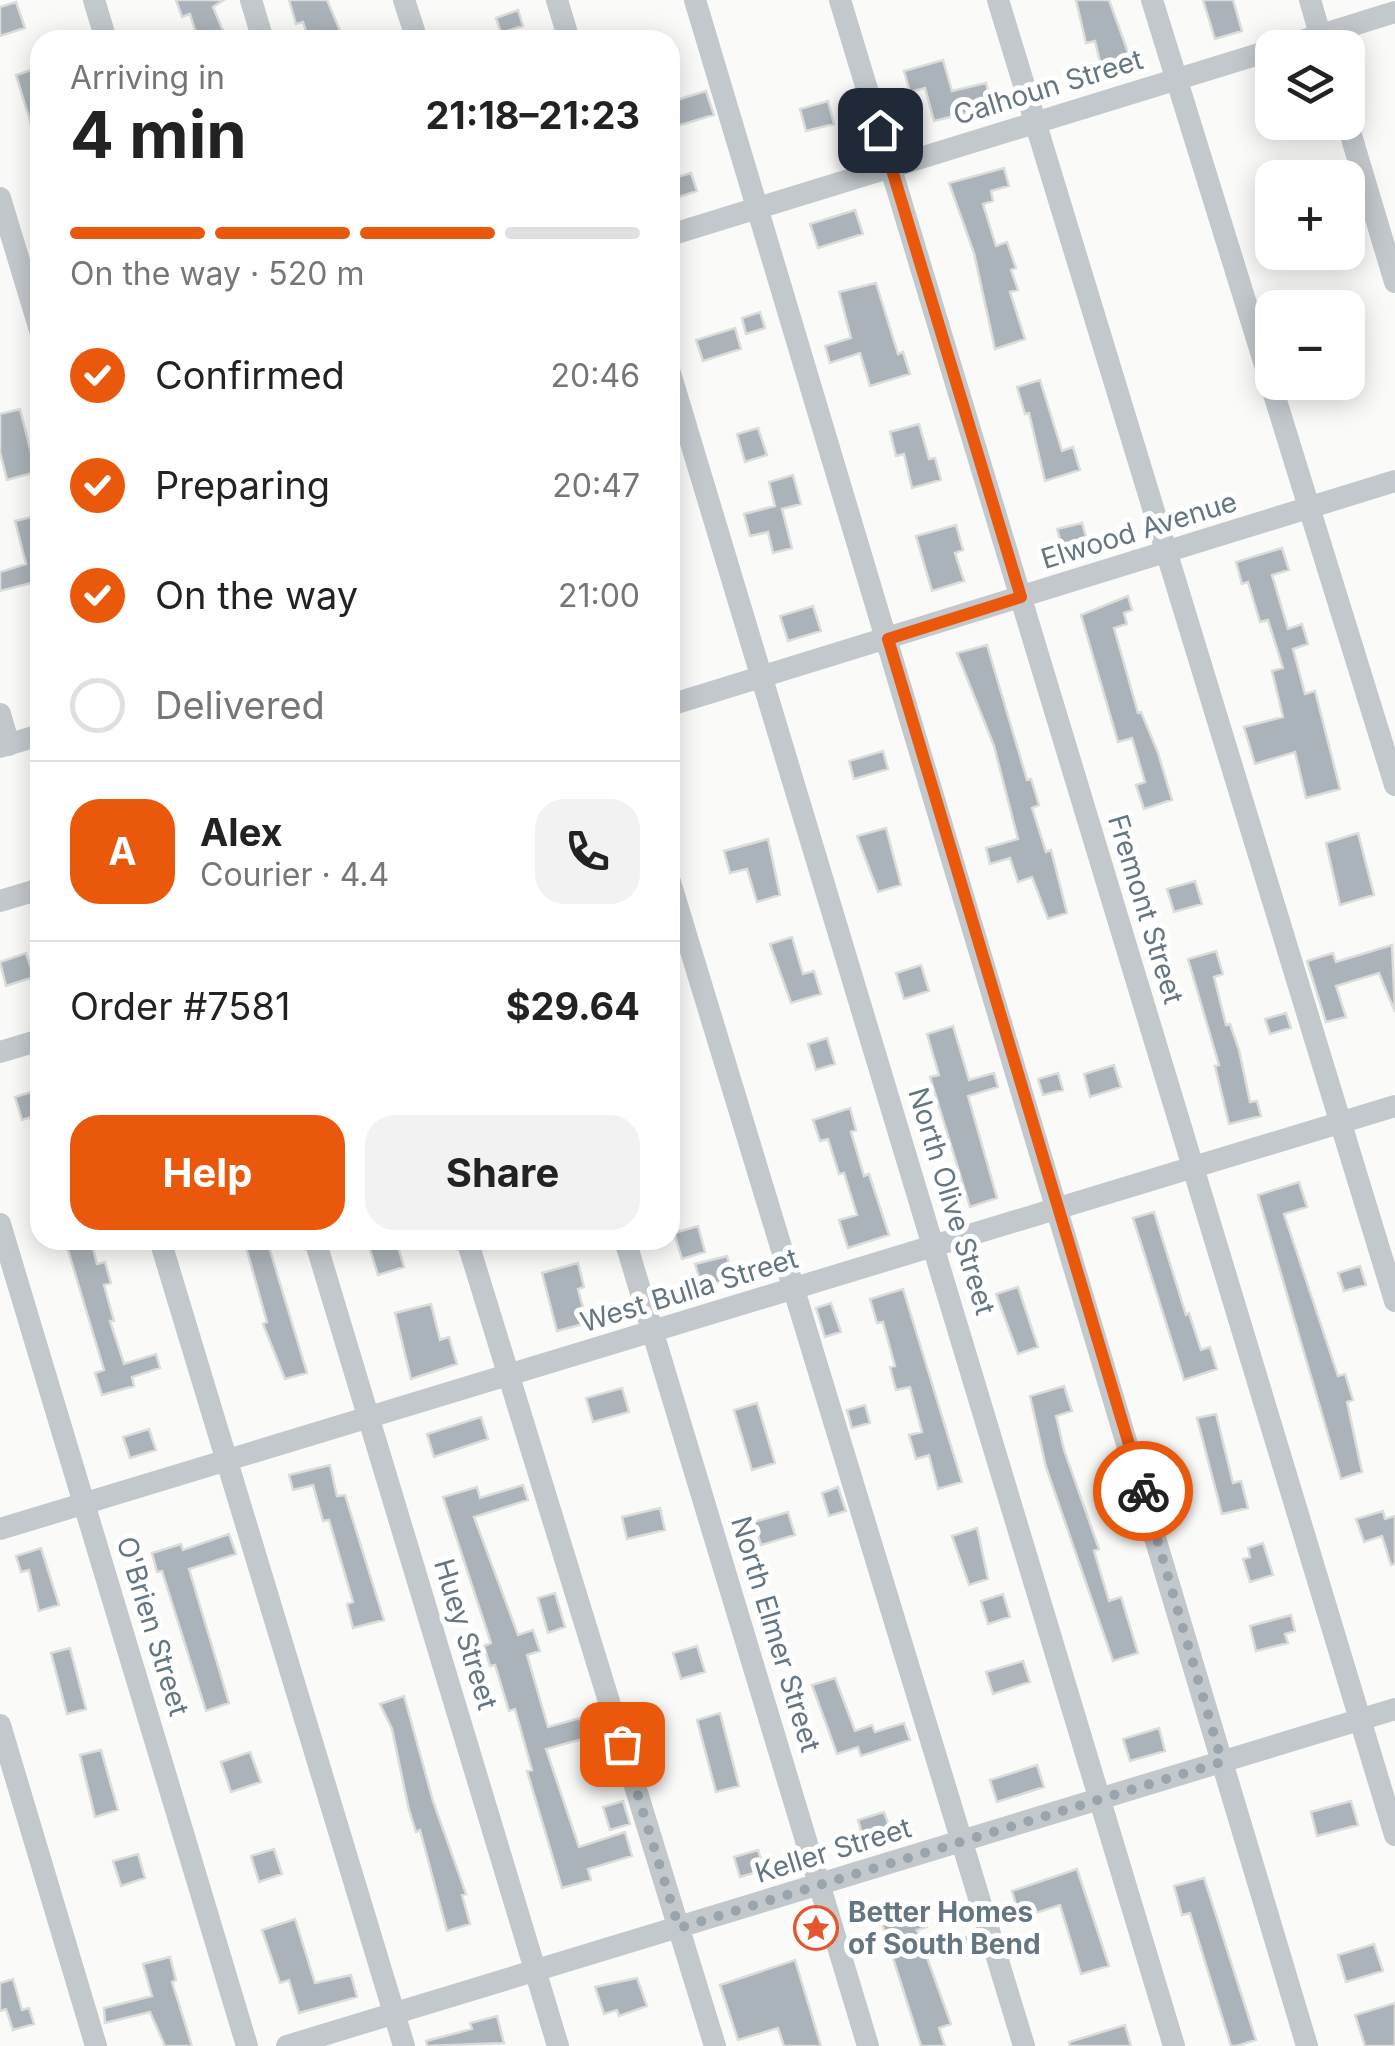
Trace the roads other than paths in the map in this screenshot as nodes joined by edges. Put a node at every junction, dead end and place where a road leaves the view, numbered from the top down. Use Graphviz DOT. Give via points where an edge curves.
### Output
graph roads {
  1 [pos="94,0"];
  2 [pos="251,0"];
  3 [pos="404,0"];
  4 [pos="557,0"];
  5 [pos="695,0"];
  6 [pos="840,0"];
  7 [pos="998,0"];
  8 [pos="1152,0"];
  9 [pos="1310,0"];
  10 [pos="1395,12"];
  11 [pos="103,30"];
  12 [pos="260,30"];
  13 [pos="413,30"];
  14 [pos="566,30"];
  15 [pos="1319,30"];
  16 [pos="1350,30"];
  17 [pos="1255,55"];
  18 [pos="1176,79"];
  19 [pos="1035,122"];
  20 [pos="1352,140"];
  21 [pos="892,167"];
  22 [pos="0,198"];
  23 [pos="758,209"];
  24 [pos="680,232"];
  25 [pos="1395,282"];
  26 [pos="30,297"];
  27 [pos="680,406"];
  28 [pos="1395,481"];
  29 [pos="1309,508"];
  30 [pos="1166,554"];
  31 [pos="1021,597"];
  32 [pos="888,639"];
  33 [pos="762,677"];
  34 [pos="680,702"];
  35 [pos="0,714"];
  36 [pos="30,738"];
  37 [pos="1389,744"];
  38 [pos="5,746"];
  39 [pos="1395,785"];
  40 [pos="30,892"];
  41 [pos="0,901"];
  42 [pos="680,915"];
  43 [pos="30,1043"];
  44 [pos="0,1052"];
  45 [pos="1395,1106"];
  46 [pos="1341,1122"];
  47 [pos="1192,1167"];
  48 [pos="1058,1207"];
  49 [pos="0,1224"];
  50 [pos="934,1247"];
  51 [pos="163,1250"];
  52 [pos="319,1250"];
  53 [pos="470,1250"];
  54 [pos="628,1250"];
  55 [pos="795,1289"];
  56 [pos="1395,1301"];
  57 [pos="654,1333"];
  58 [pos="508,1376"];
  59 [pos="370,1417"];
  60 [pos="227,1461"];
  61 [pos="86,1504"];
  62 [pos="0,1529"];
  63 [pos="1395,1709"];
  64 [pos="1360,1720"];
  65 [pos="0,1725"];
  66 [pos="1222,1762"];
  67 [pos="1100,1800"];
  68 [pos="1395,1836"];
  69 [pos="960,1842"];
  70 [pos="820,1884"];
  71 [pos="679,1928"];
  72 [pos="536,1972"];
  73 [pos="394,2015"];
  74 [pos="96,2046"];
  75 [pos="247,2046"];
  76 [pos="287,2046"];
  77 [pos="404,2046"];
  78 [pos="558,2046"];
  79 [pos="714,2046"];
  80 [pos="868,2046"];
  81 [pos="1024,2046"];
  82 [pos="1174,2046"];
  83 [pos="1307,2046"];
  1 -- 11 [label="street"];
  2 -- 12 [label="street"];
  3 -- 13 [label="street"];
  4 -- 14 [label="street"];
  5 -- 23 [label="street"];
  6 -- 21 [label="street, Fremont Street"];
  7 -- 19 [label="street"];
  8 -- 18 [label="street"];
  9 -- 15 [label="street"];
  10 -- 16 [label="street, Calhoun Street"];
  17 -- 18 [label="street, Calhoun Street"];
  18 -- 19 [label="street, Calhoun Street"];
  18 -- 29 [label="street"];
  19 -- 21 [label="street, Calhoun Street"];
  19 -- 30 [label="street"];
  20 -- 25 [label="street"];
  21 -- 23 [label="street, Calhoun Street"];
  21 -- 31 [label="street, Fremont Street"];
  22 -- 26 [label="street"];
  23 -- 24 [label="street, Calhoun Street"];
  23 -- 32 [label="street"];
  27 -- 33 [label="street, North Olive Street"];
  28 -- 29 [label="street, Elwood Avenue"];
  29 -- 30 [label="street, Elwood Avenue"];
  29 -- 37 [label="street"];
  30 -- 31 [label="street, Elwood Avenue"];
  30 -- 46 [label="street"];
  31 -- 32 [label="street, Elwood Avenue"];
  31 -- 47 [label="street, Fremont Street"];
  32 -- 33 [label="street, Elwood Avenue"];
  32 -- 48 [label="street"];
  33 -- 34 [label="street, Elwood Avenue"];
  33 -- 50 [label="street, North Olive Street"];
  35 -- 38 [label="street"];
  36 -- 38 [label="street"];
  37 -- 39 [label="street"];
  40 -- 41 [label="street"];
  42 -- 55 [label="street"];
  43 -- 44 [label="street"];
  45 -- 46 [label="street, West Bulla Street"];
  46 -- 47 [label="street, West Bulla Street"];
  46 -- 56 [label="street"];
  47 -- 48 [label="street, West Bulla Street"];
  47 -- 64 [label="street, Fremont Street"];
  48 -- 50 [label="street, West Bulla Street"];
  48 -- 66 [label="street"];
  49 -- 61 [label="street, O'Brien Street"];
  50 -- 55 [label="street, West Bulla Street"];
  50 -- 67 [label="street, North Olive Street"];
  51 -- 60 [label="street"];
  52 -- 59 [label="street, Huey Street"];
  53 -- 58 [label="street"];
  54 -- 57 [label="street, North Elmer Street"];
  55 -- 57 [label="street, West Bulla Street"];
  55 -- 69 [label="street"];
  57 -- 58 [label="street, West Bulla Street"];
  57 -- 70 [label="street, North Elmer Street"];
  58 -- 59 [label="street, West Bulla Street"];
  58 -- 71 [label="street"];
  59 -- 60 [label="street, West Bulla Street"];
  59 -- 72 [label="street, Huey Street"];
  60 -- 61 [label="street, West Bulla Street"];
  60 -- 73 [label="street"];
  61 -- 62 [label="street, West Bulla Street"];
  61 -- 75 [label="street, O'Brien Street"];
  63 -- 64 [label="street, Keller Street"];
  64 -- 66 [label="street, Keller Street"];
  64 -- 68 [label="street, Fremont Street"];
  65 -- 74 [label="street"];
  66 -- 67 [label="street, Keller Street"];
  66 -- 83 [label="street"];
  67 -- 69 [label="street, Keller Street"];
  67 -- 82 [label="street, North Olive Street"];
  69 -- 70 [label="street, Keller Street"];
  69 -- 81 [label="street"];
  70 -- 71 [label="street, Keller Street"];
  70 -- 80 [label="street, North Elmer Street"];
  71 -- 72 [label="street, Keller Street"];
  71 -- 79 [label="street"];
  72 -- 73 [label="street, Keller Street"];
  72 -- 78 [label="street, Huey Street"];
  73 -- 76 [label="street, Keller Street"];
  73 -- 77 [label="street"];
}
